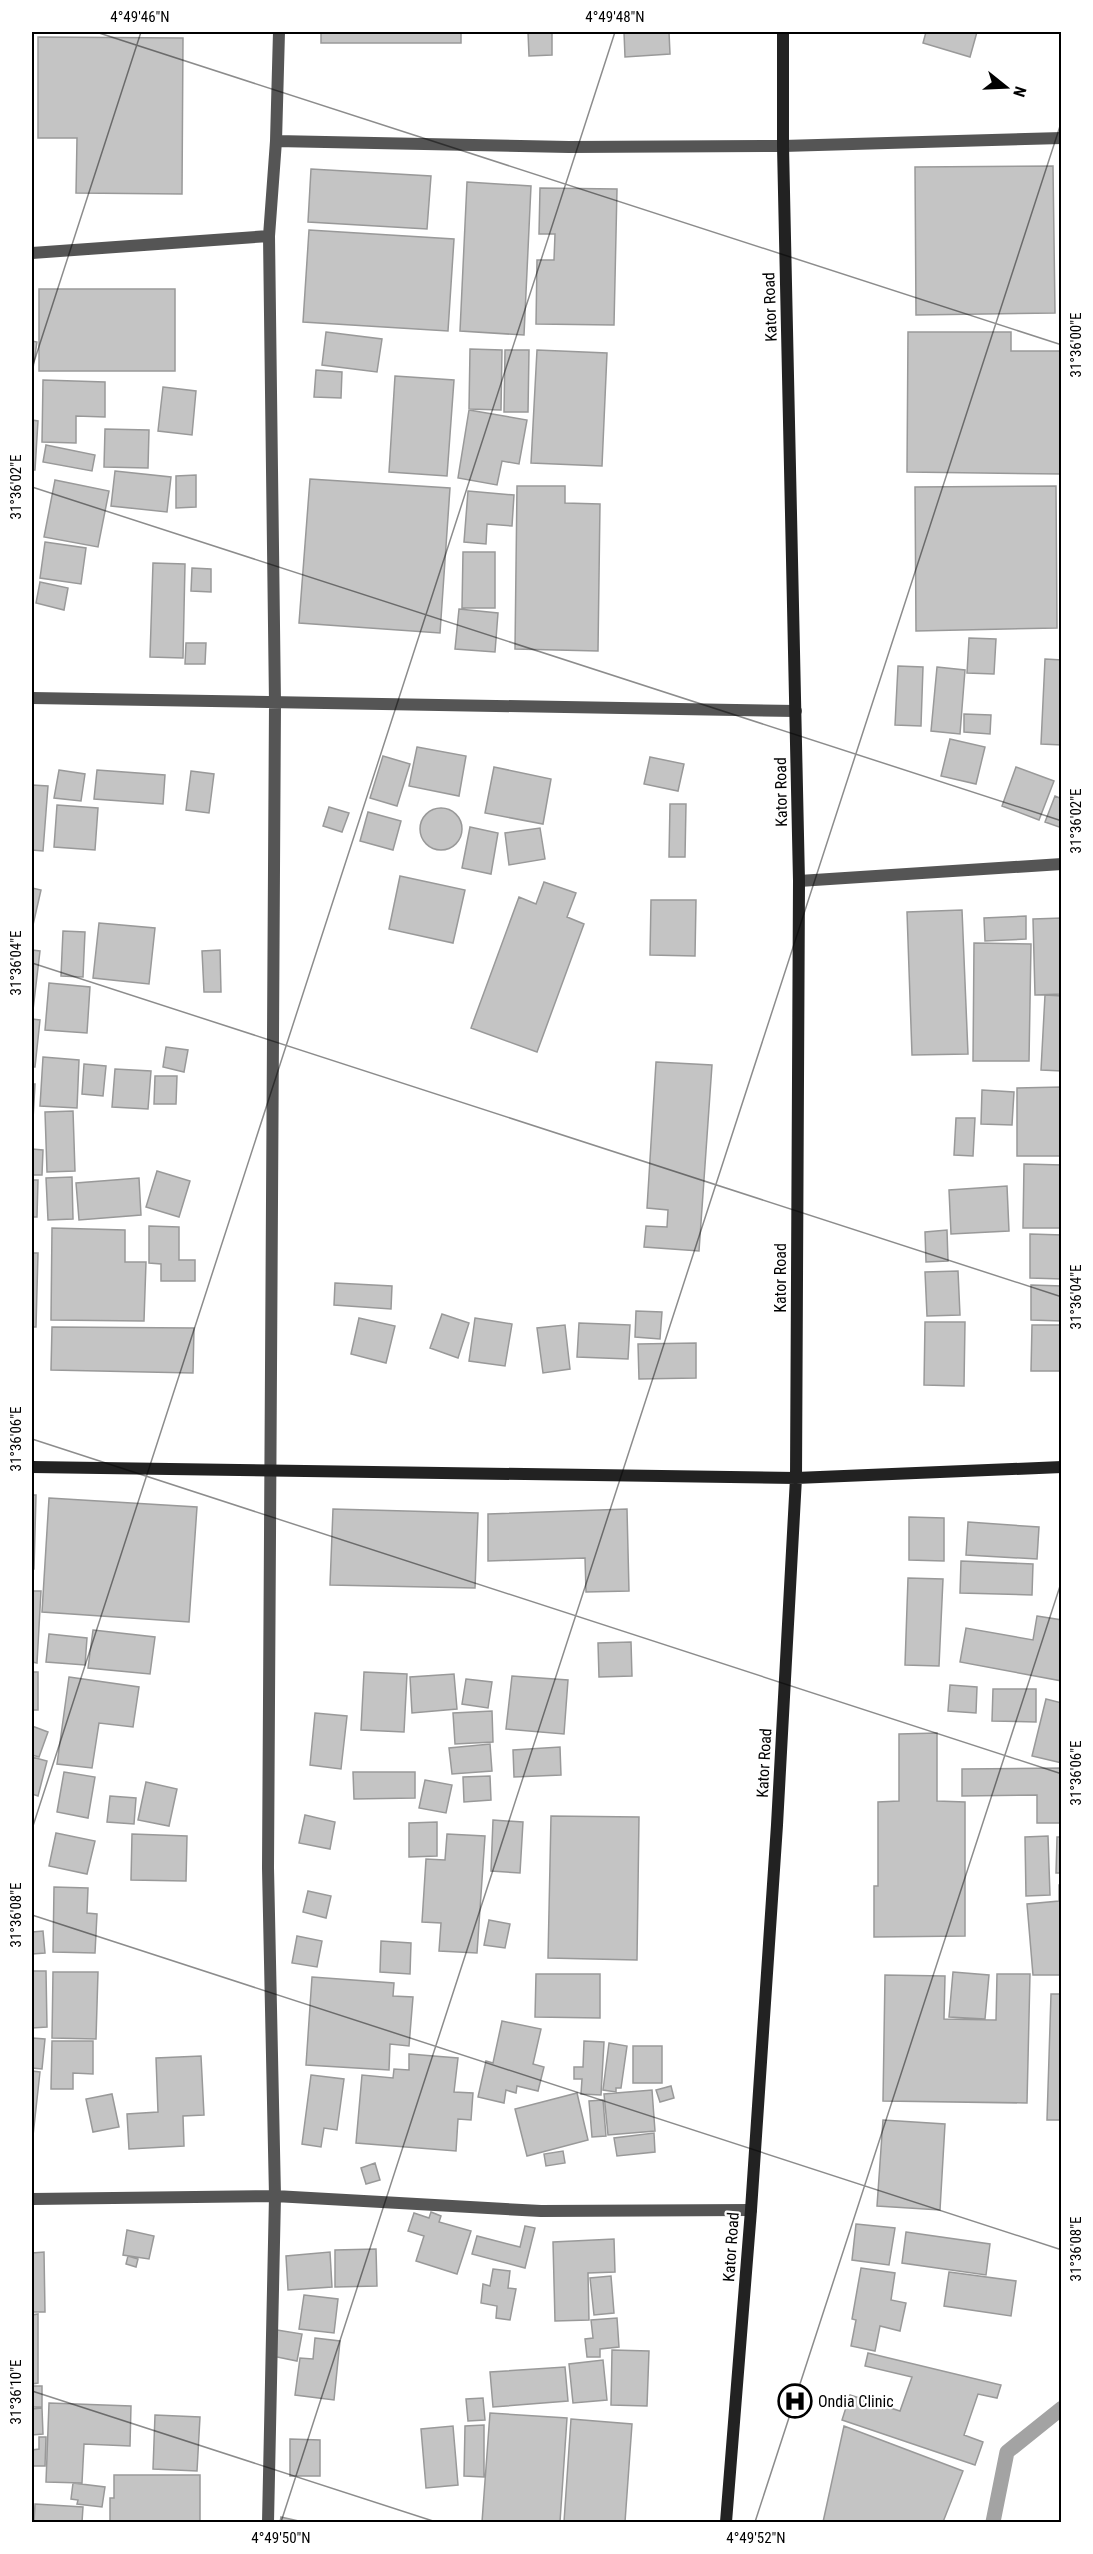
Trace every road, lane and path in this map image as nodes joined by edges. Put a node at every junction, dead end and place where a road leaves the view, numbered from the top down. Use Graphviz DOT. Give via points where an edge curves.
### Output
graph roads {
  1 [pos="279,32"];
  2 [pos="783,32"];
  3 [pos="1062,138"];
  4 [pos="276,141"];
  5 [pos="783,146"];
  6 [pos="269,236"];
  7 [pos="32,253"];
  8 [pos="32,698"];
  9 [pos="275,703"];
  10 [pos="796,711"];
  11 [pos="1062,864"];
  12 [pos="799,880"];
  13 [pos="32,1467"];
  14 [pos="1062,1467"];
  15 [pos="271,1472"];
  16 [pos="796,1478"];
  17 [pos="275,2196"];
  18 [pos="32,2199"];
  19 [pos="751,2210"];
  20 [pos="268,2523"];
  21 [pos="726,2523"];
  1 -- 4 [label="street"];
  2 -- 5 [label="main road, Kator Road"];
  3 -- 5 [label="street"];
  4 -- 5 [label="street" via="569,147"];
  4 -- 6 [label="street"];
  5 -- 10 [label="main road, Kator Road"];
  6 -- 7 [label="street"];
  6 -- 9 [label="street"];
  8 -- 9 [label="street"];
  9 -- 10 [label="street"];
  9 -- 15 [label="street"];
  10 -- 12 [label="main road, Kator Road"];
  11 -- 12 [label="street"];
  12 -- 16 [label="main road, Kator Road"];
  13 -- 15 [label="main road"];
  14 -- 16 [label="main road"];
  15 -- 16 [label="main road"];
  15 -- 17 [label="street" via="268,1868"];
  16 -- 19 [label="main road, Kator Road"];
  17 -- 18 [label="street"];
  17 -- 19 [label="street" via="541,2211"];
  17 -- 20 [label="street"];
  19 -- 21 [label="main road, Kator Road"];
}
